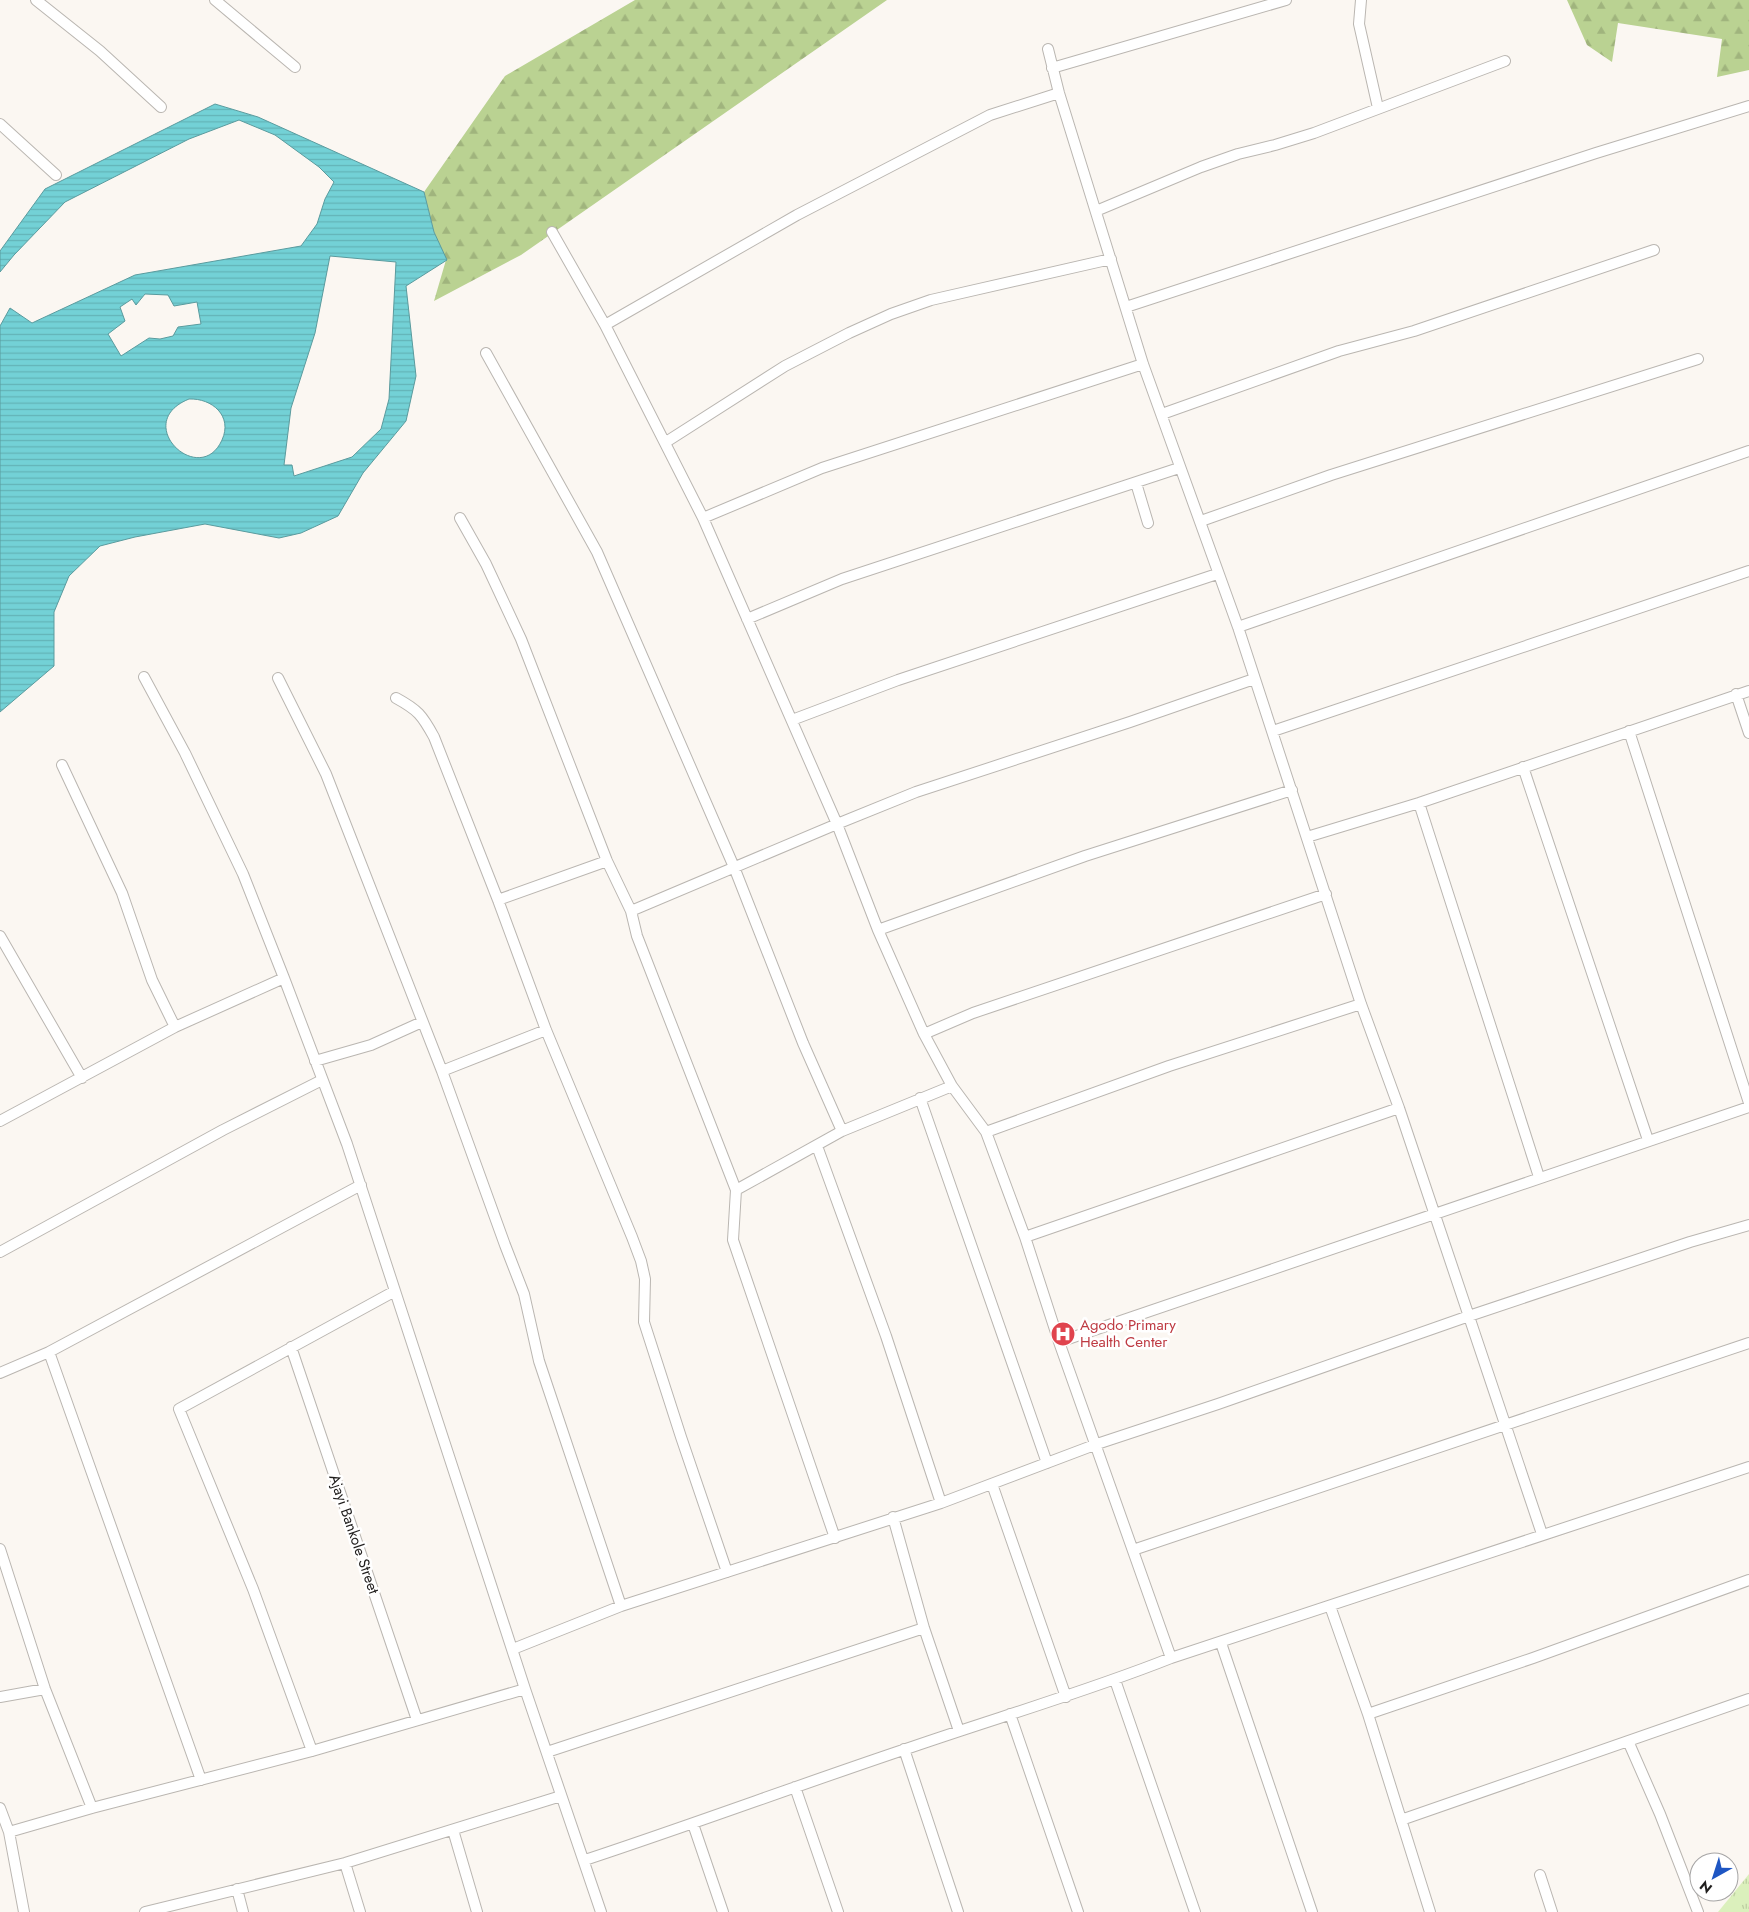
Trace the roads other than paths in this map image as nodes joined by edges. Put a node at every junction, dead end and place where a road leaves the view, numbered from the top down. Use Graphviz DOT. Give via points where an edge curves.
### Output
graph roads {
  1 [pos="36,0"];
  2 [pos="215,0"];
  3 [pos="1286,0"];
  4 [pos="1361,0"];
  5 [pos="1048,49"];
  6 [pos="1505,61"];
  7 [pos="295,67"];
  8 [pos="1052,68"];
  9 [pos="1059,93"];
  10 [pos="1749,106"];
  11 [pos="161,107"];
  12 [pos="1378,108"];
  13 [pos="0,124"];
  14 [pos="56,175"];
  15 [pos="1096,211"];
  16 [pos="552,232"];
  17 [pos="1654,250"];
  18 [pos="1111,259"];
  19 [pos="1126,307"];
  20 [pos="605,325"];
  21 [pos="486,353"];
  22 [pos="1698,358"];
  23 [pos="1143,364"];
  24 [pos="1162,414"];
  25 [pos="666,442"];
  26 [pos="1749,450"];
  27 [pos="1179,468"];
  28 [pos="1136,482"];
  29 [pos="460,518"];
  30 [pos="703,518"];
  31 [pos="1201,521"];
  32 [pos="1148,523"];
  33 [pos="1749,571"];
  34 [pos="1217,574"];
  35 [pos="747,619"];
  36 [pos="1238,627"];
  37 [pos="144,676"];
  38 [pos="278,678"];
  39 [pos="1254,679"];
  40 [pos="1749,691"];
  41 [pos="1736,694"];
  42 [pos="396,698"];
  43 [pos="792,720"];
  44 [pos="1273,731"];
  45 [pos="1629,731"];
  46 [pos="1749,733"];
  47 [pos="62,766"];
  48 [pos="1523,767"];
  49 [pos="1292,790"];
  50 [pos="1419,803"];
  51 [pos="837,824"];
  52 [pos="1307,837"];
  53 [pos="608,861"];
  54 [pos="734,867"];
  55 [pos="1326,894"];
  56 [pos="498,900"];
  57 [pos="631,911"];
  58 [pos="878,930"];
  59 [pos="0,936"];
  60 [pos="284,978"];
  61 [pos="1361,1004"];
  62 [pos="422,1022"];
  63 [pos="175,1027"];
  64 [pos="546,1030"];
  65 [pos="924,1034"];
  66 [pos="315,1061"];
  67 [pos="442,1071"];
  68 [pos="82,1078"];
  69 [pos="322,1080"];
  70 [pos="952,1086"];
  71 [pos="920,1098"];
  72 [pos="1749,1105"];
  73 [pos="1398,1108"];
  74 [pos="0,1121"];
  75 [pos="842,1131"];
  76 [pos="986,1132"];
  77 [pos="1648,1140"];
  78 [pos="817,1146"];
  79 [pos="1539,1178"];
  80 [pos="361,1185"];
  81 [pos="736,1190"];
  82 [pos="1433,1214"];
  83 [pos="1749,1224"];
  84 [pos="1025,1237"];
  85 [pos="0,1252"];
  86 [pos="395,1291"];
  87 [pos="1469,1316"];
  88 [pos="1059,1342"];
  89 [pos="1749,1343"];
  90 [pos="290,1347"];
  91 [pos="49,1352"];
  92 [pos="0,1373"];
  93 [pos="1504,1424"];
  94 [pos="1097,1444"];
  95 [pos="1047,1463"];
  96 [pos="1749,1467"];
  97 [pos="992,1484"];
  98 [pos="941,1503"];
  99 [pos="893,1517"];
  100 [pos="1542,1534"];
  101 [pos="835,1538"];
  102 [pos="0,1549"];
  103 [pos="1133,1550"];
  104 [pos="727,1572"];
  105 [pos="1749,1580"];
  106 [pos="621,1606"];
  107 [pos="1330,1606"];
  108 [pos="924,1628"];
  109 [pos="1221,1642"];
  110 [pos="513,1649"];
  111 [pos="1171,1658"];
  112 [pos="1115,1680"];
  113 [pos="45,1689"];
  114 [pos="526,1689"];
  115 [pos="0,1697"];
  116 [pos="1066,1697"];
  117 [pos="1749,1699"];
  118 [pos="1010,1714"];
  119 [pos="1368,1714"];
  120 [pos="416,1720"];
  121 [pos="958,1731"];
  122 [pos="1628,1741"];
  123 [pos="904,1749"];
  124 [pos="312,1751"];
  125 [pos="547,1752"];
  126 [pos="200,1780"];
  127 [pos="795,1787"];
  128 [pos="561,1796"];
  129 [pos="0,1808"];
  130 [pos="92,1808"];
  131 [pos="1401,1820"];
  132 [pos="693,1824"];
  133 [pos="452,1830"];
  134 [pos="9,1832"];
  135 [pos="585,1860"];
  136 [pos="345,1863"];
  137 [pos="1540,1875"];
  138 [pos="237,1889"];
  139 [pos="24,1912"];
  140 [pos="145,1912"];
  141 [pos="243,1912"];
  142 [pos="360,1912"];
  143 [pos="477,1912"];
  144 [pos="602,1912"];
  145 [pos="723,1912"];
  146 [pos="838,1912"];
  147 [pos="958,1912"];
  148 [pos="1078,1912"];
  149 [pos="1194,1912"];
  150 [pos="1312,1912"];
  151 [pos="1430,1912"];
  152 [pos="1552,1912"];
  153 [pos="1698,1912"];
  1 -- 11 [label="street" via="100,51"];
  2 -- 7 [label="street"];
  3 -- 8 [label="street"];
  4 -- 12 [label="street" via="1360,24"];
  5 -- 8 [label="street"];
  6 -- 12 [label="street"];
  8 -- 9 [label="street"];
  9 -- 15 [label="street"];
  9 -- 20 [label="street" via="990,115 797,215"];
  10 -- 19 [label="street"];
  12 -- 15 [label="street" via="1314,133 1201,167"];
  13 -- 14 [label="street"];
  15 -- 18 [label="street"];
  16 -- 20 [label="street"];
  17 -- 24 [label="street" via="1414,331 1339,351"];
  18 -- 19 [label="street"];
  18 -- 25 [label="street" via="931,300 891,314 785,366"];
  19 -- 23 [label="street"];
  20 -- 25 [label="street"];
  21 -- 54 [label="street" via="597,552"];
  22 -- 31 [label="street" via="1332,475"];
  23 -- 24 [label="street"];
  23 -- 30 [label="street" via="822,468"];
  24 -- 27 [label="street"];
  25 -- 30 [label="street"];
  26 -- 36 [label="street"];
  27 -- 28 [label="street"];
  27 -- 31 [label="street"];
  28 -- 32 [label="street"];
  28 -- 35 [label="street" via="842,579"];
  29 -- 53 [label="street" via="486,564 521,639"];
  30 -- 35 [label="street"];
  31 -- 34 [label="street"];
  33 -- 44 [label="street"];
  34 -- 36 [label="street"];
  34 -- 43 [label="street" via="898,680"];
  35 -- 43 [label="street"];
  36 -- 39 [label="street"];
  37 -- 60 [label="street" via="243,874"];
  38 -- 62 [label="street" via="326,774"];
  39 -- 44 [label="street"];
  39 -- 51 [label="street" via="916,792"];
  40 -- 41 [label="street"];
  41 -- 45 [label="street"];
  41 -- 46 [label="street"];
  42 -- 56 [label="street" via="423,717 434,737"];
  43 -- 51 [label="street"];
  44 -- 49 [label="street"];
  45 -- 48 [label="street"];
  45 -- 72 [label="street"];
  47 -- 63 [label="street" via="122,893 152,980"];
  48 -- 50 [label="street"];
  48 -- 77 [label="street"];
  49 -- 52 [label="street"];
  49 -- 58 [label="street" via="1085,856"];
  50 -- 52 [label="street"];
  50 -- 79 [label="street"];
  51 -- 54 [label="street"];
  51 -- 58 [label="street"];
  52 -- 55 [label="street"];
  53 -- 56 [label="street"];
  53 -- 57 [label="street"];
  54 -- 57 [label="street"];
  54 -- 75 [label="street" via="802,1043"];
  55 -- 61 [label="street"];
  55 -- 65 [label="street" via="973,1013"];
  56 -- 64 [label="street"];
  57 -- 81 [label="street" via="637,936"];
  58 -- 65 [label="street"];
  59 -- 68 [label="street"];
  60 -- 63 [label="street"];
  60 -- 66 [label="street"];
  61 -- 73 [label="street"];
  61 -- 76 [label="street" via="1169,1066"];
  62 -- 66 [label="street" via="371,1045"];
  62 -- 67 [label="street"];
  63 -- 68 [label="street"];
  64 -- 67 [label="street"];
  64 -- 104 [label="street" via="641,1261 644,1322"];
  65 -- 70 [label="street"];
  66 -- 69 [label="street"];
  67 -- 106 [label="street" via="524,1294 539,1361"];
  68 -- 74 [label="street"];
  69 -- 80 [label="street"];
  69 -- 85 [label="street" via="223,1130"];
  70 -- 71 [label="street"];
  70 -- 76 [label="street"];
  71 -- 75 [label="street"];
  71 -- 95 [label="street"];
  72 -- 77 [label="street"];
  73 -- 82 [label="street"];
  73 -- 84 [label="street"];
  75 -- 78 [label="street"];
  76 -- 84 [label="street"];
  77 -- 79 [label="street"];
  78 -- 81 [label="street"];
  78 -- 98 [label="street" via="886,1336"];
  79 -- 82 [label="street"];
  80 -- 86 [label="street"];
  80 -- 91 [label="street"];
  81 -- 101 [label="street" via="733,1240"];
  82 -- 87 [label="street"];
  82 -- 88 [label="street"];
  83 -- 87 [label="street"];
  84 -- 88 [label="street"];
  86 -- 90 [label="street"];
  86 -- 110 [label="street"];
  87 -- 93 [label="street"];
  87 -- 94 [label="street"];
  88 -- 94 [label="street"];
  89 -- 93 [label="street"];
  90 -- 120 [label="street, Ajayi Bankole Street"];
  90 -- 124 [label="street" via="179,1408 253,1589"];
  91 -- 92 [label="street"];
  91 -- 126 [label="street"];
  93 -- 100 [label="street"];
  93 -- 103 [label="street"];
  94 -- 95 [label="street"];
  94 -- 103 [label="street"];
  95 -- 97 [label="street"];
  96 -- 100 [label="street"];
  97 -- 98 [label="street"];
  97 -- 116 [label="street"];
  98 -- 99 [label="street"];
  99 -- 101 [label="street"];
  99 -- 108 [label="street"];
  100 -- 107 [label="street"];
  101 -- 104 [label="street"];
  102 -- 113 [label="street"];
  103 -- 111 [label="street"];
  104 -- 106 [label="street"];
  105 -- 119 [label="street"];
  106 -- 110 [label="street"];
  107 -- 109 [label="street"];
  107 -- 119 [label="street"];
  108 -- 121 [label="street"];
  108 -- 125 [label="street"];
  109 -- 111 [label="street"];
  109 -- 150 [label="street"];
  110 -- 114 [label="street"];
  111 -- 112 [label="street"];
  112 -- 116 [label="street"];
  112 -- 149 [label="street"];
  113 -- 115 [label="street"];
  113 -- 130 [label="street"];
  114 -- 120 [label="street"];
  114 -- 125 [label="street"];
  116 -- 118 [label="street"];
  117 -- 122 [label="street"];
  118 -- 121 [label="street"];
  118 -- 148 [label="street"];
  119 -- 131 [label="street"];
  120 -- 124 [label="street"];
  121 -- 123 [label="street"];
  122 -- 131 [label="street"];
  122 -- 153 [label="street"];
  123 -- 127 [label="street"];
  123 -- 147 [label="street"];
  124 -- 126 [label="street"];
  125 -- 128 [label="street"];
  126 -- 130 [label="street"];
  127 -- 132 [label="street"];
  127 -- 146 [label="street"];
  128 -- 133 [label="street"];
  128 -- 135 [label="street"];
  129 -- 134 [label="street"];
  130 -- 134 [label="street"];
  131 -- 151 [label="street"];
  132 -- 135 [label="street"];
  132 -- 145 [label="street"];
  133 -- 136 [label="street"];
  133 -- 143 [label="street"];
  134 -- 139 [label="street"];
  135 -- 144 [label="street"];
  136 -- 138 [label="street"];
  136 -- 142 [label="street"];
  137 -- 152 [label="street"];
  138 -- 140 [label="street"];
  138 -- 141 [label="street"];
}
